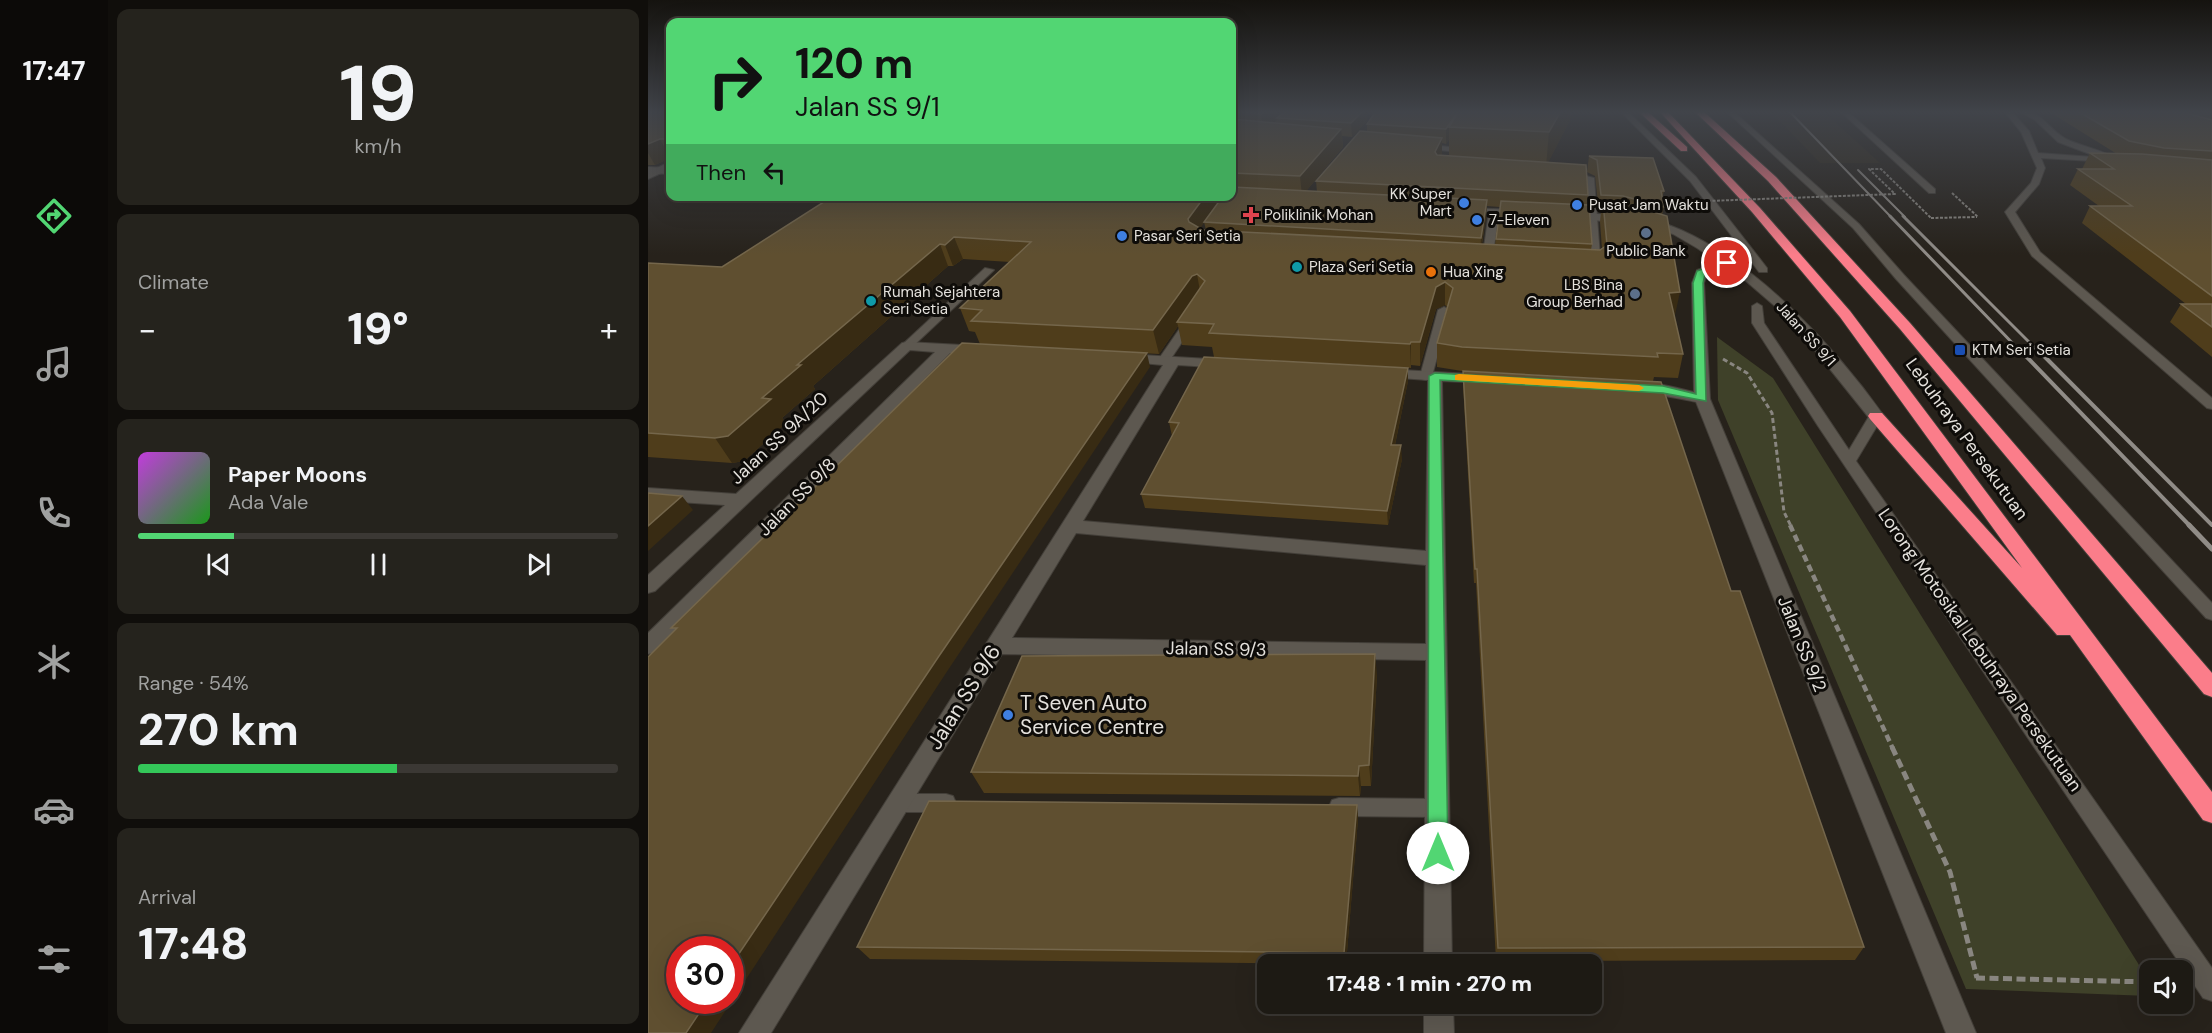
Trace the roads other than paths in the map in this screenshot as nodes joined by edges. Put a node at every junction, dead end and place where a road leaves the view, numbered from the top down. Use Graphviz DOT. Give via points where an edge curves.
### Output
graph roads {
  1 [pos="1673,159"];
  2 [pos="1698,159"];
  3 [pos="1708,159"];
  4 [pos="1750,159"];
  5 [pos="1782,159"];
  6 [pos="1897,159"];
  7 [pos="2038,159"];
  8 [pos="2081,159"];
  9 [pos="2112,159"];
  10 [pos="648,170"];
  11 [pos="665,171"];
  12 [pos="1554,173"];
  13 [pos="648,177"];
  14 [pos="1932,191"];
  15 [pos="1447,210"];
  16 [pos="1756,210"];
  17 [pos="1494,212"];
  18 [pos="1594,216"];
  19 [pos="1476,261"];
  20 [pos="1727,263"];
  21 [pos="1586,267"];
  22 [pos="989,270"];
  23 [pos="1763,270"];
  24 [pos="1757,306"];
  25 [pos="1444,310"];
  26 [pos="1196,312"];
  27 [pos="907,346"];
  28 [pos="947,348"];
  29 [pos="993,350"];
  30 [pos="1107,357"];
  31 [pos="1169,361"];
  32 [pos="1242,365"];
  33 [pos="1369,372"];
  34 [pos="1431,376"];
  35 [pos="1503,380"];
  36 [pos="1628,387"];
  37 [pos="1702,399"];
  38 [pos="2212,405"];
  39 [pos="1875,416"];
  40 [pos="1849,461"];
  41 [pos="648,494"];
  42 [pos="741,500"];
  43 [pos="1071,526"];
  44 [pos="1436,559"];
  45 [pos="648,586"];
  46 [pos="2212,614"];
  47 [pos="648,646"];
  48 [pos="996,646"];
  49 [pos="1436,652"];
  50 [pos="2212,688"];
  51 [pos="2145,720"];
  52 [pos="898,803"];
  53 [pos="970,804"];
  54 [pos="1318,807"];
  55 [pos="1437,808"];
  56 [pos="2212,812"];
  57 [pos="1438,954"];
  58 [pos="2212,989"];
  59 [pos="1438,1014"];
  60 [pos="754,1033"];
  61 [pos="1439,1033"];
  62 [pos="1960,1033"];
  1 -- 23 [label="lane" via="1694,179"];
  2 -- 16 [label="highway"];
  3 -- 16 [label="highway, Lebuhraya Persekutuan"];
  4 -- 50 [label="highway, Lebuhraya Persekutuan" via="1905,326"];
  5 -- 46 [label="lane" via="1856,226"];
  6 -- 14 [label="lane"];
  7 -- 38 [label="lane" via="2041,168 2035,184 2010,212 2036,254"];
  8 -- 9 [label="lane" via="2122,163"];
  10 -- 11 [label="street"];
  11 -- 13 [label="street"];
  12 -- 18 [label="lane" via="1590,178"];
  15 -- 17 [label="street, Jalan SS 9/1"];
  16 -- 51 [label="highway, Lebuhraya Persekutuan" via="1845,314"];
  17 -- 18 [label="street, Jalan SS 9/1"];
  17 -- 19 [label="lane" via="1493,261"];
  18 -- 20 [label="street, Jalan SS 9/1" via="1661,226"];
  18 -- 21 [label="lane" via="1597,267"];
  20 -- 37 [label="street, Jalan SS 9/2" via="1701,273 1697,299"];
  20 -- 39 [label="street, Jalan SS 9/1" via="1781,304"];
  22 -- 27 [label="lane"];
  24 -- 40 [label="lane, Lorong Motosikal Lebuhraya Persekutuan" via="1758,323"];
  25 -- 34 [label="lane"];
  26 -- 31 [label="lane"];
  27 -- 28 [label="street"];
  27 -- 42 [label="street, Jalan SS 9A/20"];
  28 -- 29 [label="street"];
  28 -- 47 [label="street, Jalan SS 9/8"];
  30 -- 31 [label="street"];
  31 -- 32 [label="street"];
  31 -- 43 [label="street, Jalan SS 9/6"];
  33 -- 34 [label="street"];
  34 -- 35 [label="street"];
  34 -- 44 [label="street"];
  36 -- 37 [label="street" via="1663,389"];
  37 -- 62 [label="street, Jalan SS 9/2"];
  39 -- 40 [label="lane"];
  39 -- 51 [label="highway"];
  40 -- 58 [label="lane, Lorong Motosikal Lebuhraya Persekutuan"];
  41 -- 42 [label="street"];
  42 -- 45 [label="street, Jalan SS 9A/20"];
  43 -- 44 [label="street"];
  43 -- 48 [label="street, Jalan SS 9/6"];
  44 -- 49 [label="street"];
  48 -- 49 [label="street, Jalan SS 9/3"];
  48 -- 52 [label="street, Jalan SS 9/6"];
  49 -- 55 [label="street"];
  51 -- 56 [label="highway, Lebuhraya Persekutuan"];
  52 -- 53 [label="lane"];
  52 -- 60 [label="street, Jalan SS 9/6"];
  54 -- 55 [label="lane"];
  55 -- 57 [label="street"];
  59 -- 61 [label="street"];
}
